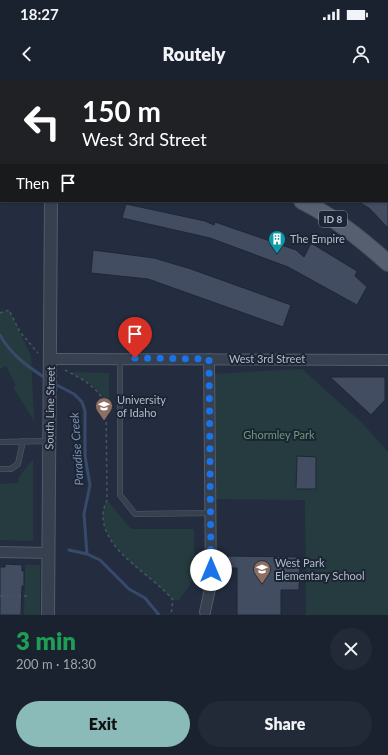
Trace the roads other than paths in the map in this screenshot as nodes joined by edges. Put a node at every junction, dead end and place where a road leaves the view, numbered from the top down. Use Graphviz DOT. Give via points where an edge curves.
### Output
graph roads {
  1 [pos="51,202"];
  2 [pos="304,202"];
  3 [pos="388,263"];
  4 [pos="120,358"];
  5 [pos="209,359"];
  6 [pos="388,360"];
  7 [pos="47,361"];
  8 [pos="23,441"];
  9 [pos="50,441"];
  10 [pos="0,442"];
  11 [pos="0,469"];
  12 [pos="210,513"];
  13 [pos="0,552"];
  14 [pos="48,553"];
  15 [pos="205,612"];
  16 [pos="48,615"];
  1 -- 7 [label="street, South Line Street"];
  2 -- 3 [label="main road, ID 8" via="362,240"];
  4 -- 5 [label="street, West 3rd Street"];
  4 -- 7 [label="street, West 3rd Street"];
  4 -- 12 [label="lane" via="120,495 135,514"];
  5 -- 6 [label="street, West 3rd Street"];
  5 -- 12 [label="street"];
  7 -- 9 [label="street, South Line Street"];
  8 -- 9 [label="lane"];
  8 -- 10 [label="lane"];
  8 -- 11 [label="lane" via="18,464 10,469"];
  9 -- 14 [label="street, South Line Street"];
  12 -- 15 [label="street" via="211,584"];
  13 -- 14 [label="street"];
  14 -- 16 [label="street, South Line Street"];
}
